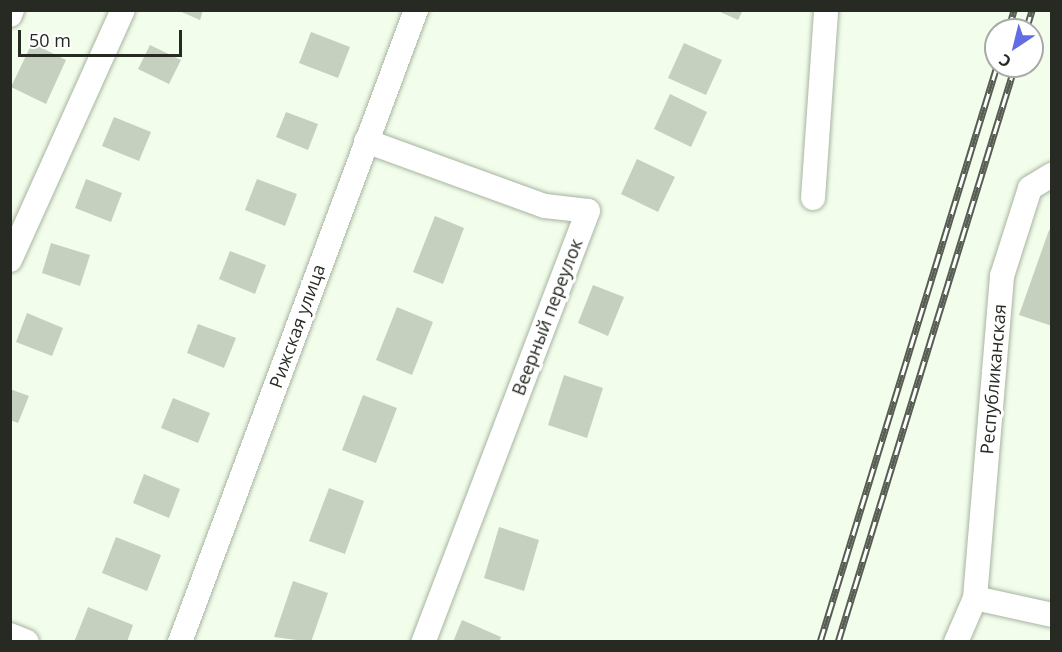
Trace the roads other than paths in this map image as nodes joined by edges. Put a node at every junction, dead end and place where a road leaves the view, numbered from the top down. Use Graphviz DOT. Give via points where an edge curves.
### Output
graph roads {
  1 [pos="12,10"];
  2 [pos="123,10"];
  3 [pos="416,10"];
  4 [pos="826,10"];
  5 [pos="10,15"];
  6 [pos="366,141"];
  7 [pos="1052,175"];
  8 [pos="813,198"];
  9 [pos="10,260"];
  10 [pos="975,598"];
  11 [pos="1052,615"];
  12 [pos="10,635"];
  13 [pos="27,642"];
  14 [pos="180,642"];
  15 [pos="423,642"];
  16 [pos="956,642"];
  1 -- 5 [label="street"];
  2 -- 9 [label="street"];
  3 -- 6 [label="street, Рижская улица"];
  4 -- 8 [label="street"];
  6 -- 14 [label="street, Рижская улица"];
  6 -- 15 [label="street, Веерный переулок" via="545,206 588,211"];
  7 -- 10 [label="street, Республиканская" via="1030,189 1002,276"];
  10 -- 11 [label="street"];
  10 -- 16 [label="street, Республиканская"];
  12 -- 13 [label="street"];
}
